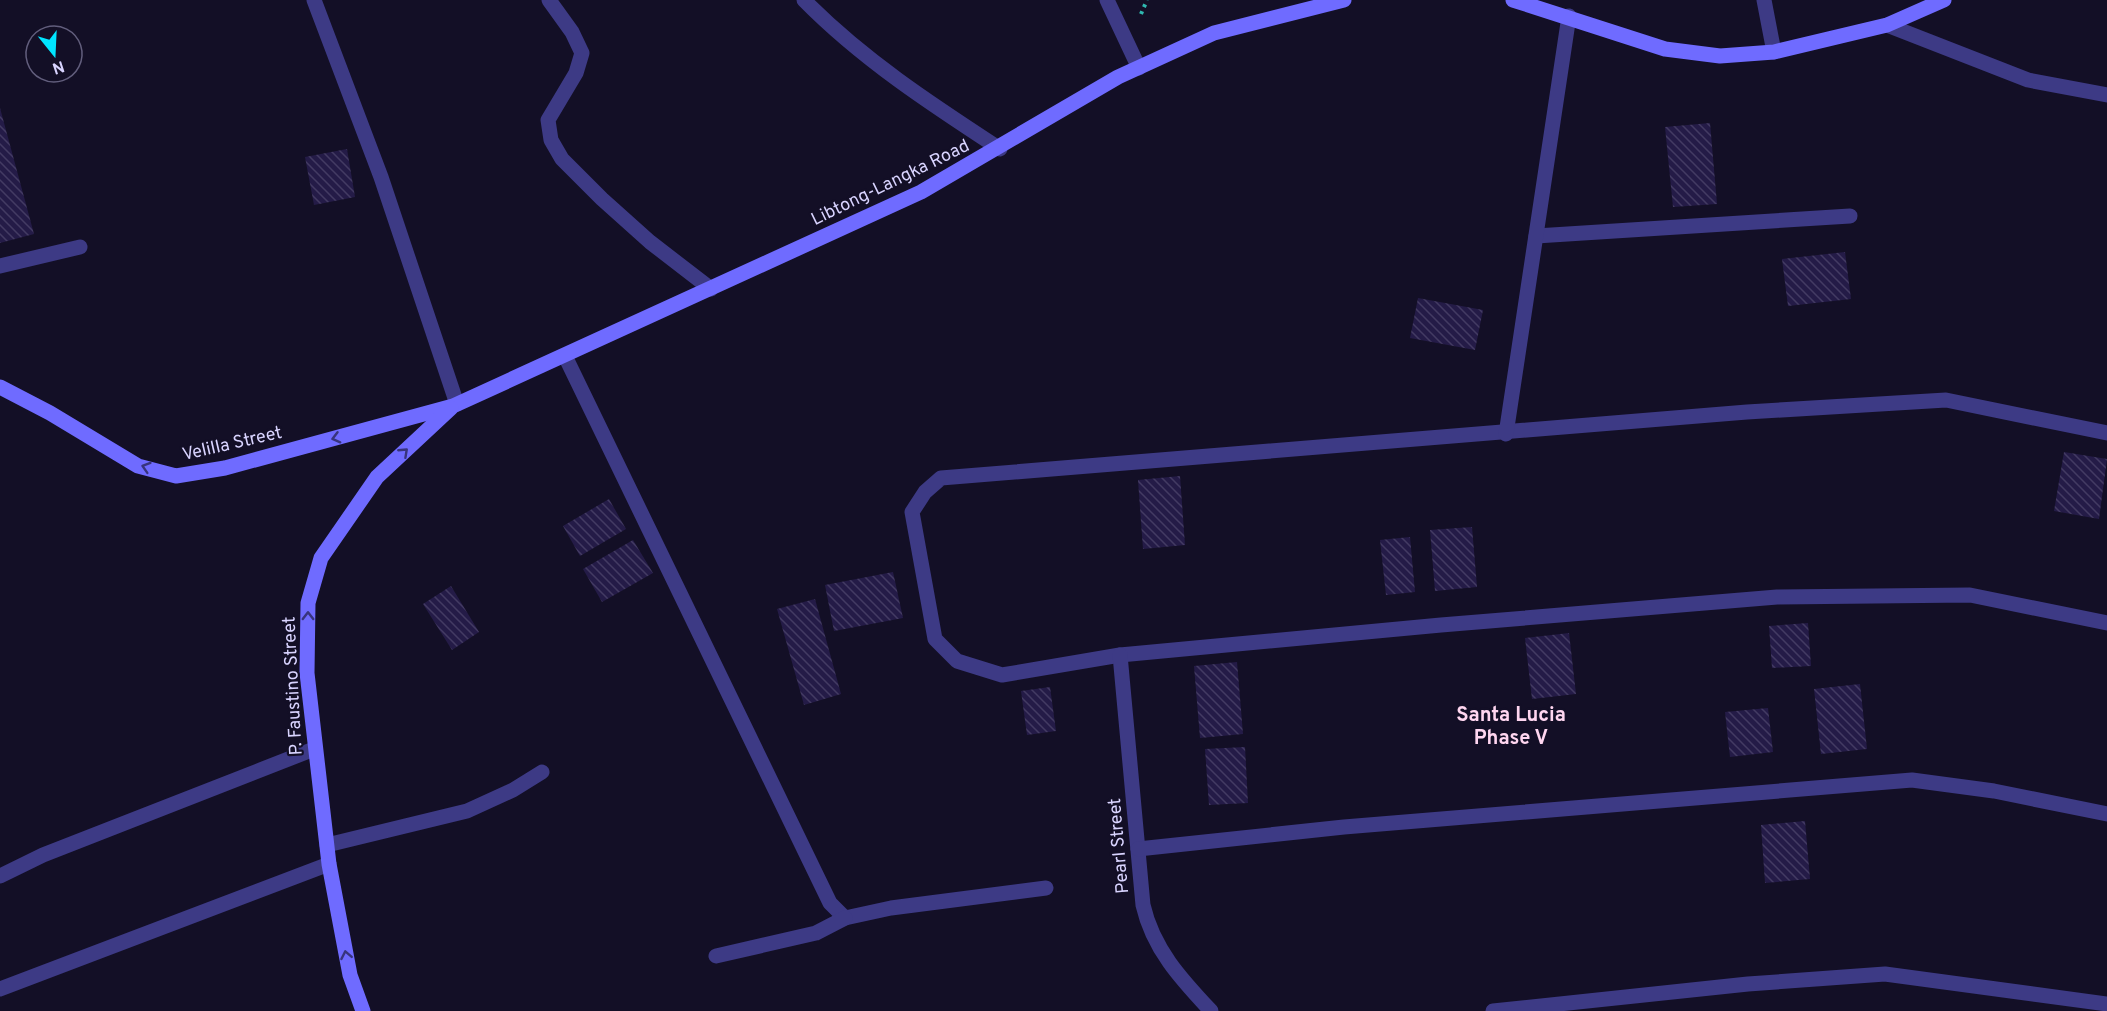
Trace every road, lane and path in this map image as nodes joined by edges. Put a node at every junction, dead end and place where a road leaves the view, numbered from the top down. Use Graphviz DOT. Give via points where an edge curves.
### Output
graph roads {
  1 [pos="314,0"];
  2 [pos="549,0"];
  3 [pos="804,0"];
  4 [pos="1107,0"];
  5 [pos="1344,0"];
  6 [pos="1513,0"];
  7 [pos="1764,0"];
  8 [pos="1944,0"];
  9 [pos="1569,16"];
  10 [pos="1887,25"];
  11 [pos="1774,52"];
  12 [pos="1139,68"];
  13 [pos="2107,95"];
  14 [pos="1000,149"];
  15 [pos="1850,216"];
  16 [pos="1536,236"];
  17 [pos="80,247"];
  18 [pos="0,266"];
  19 [pos="711,289"];
  20 [pos="565,356"];
  21 [pos="0,387"];
  22 [pos="455,405"];
  23 [pos="2107,433"];
  24 [pos="1506,434"];
  25 [pos="2107,623"];
  26 [pos="1120,656"];
  27 [pos="314,749"];
  28 [pos="542,772"];
  29 [pos="2107,814"];
  30 [pos="327,845"];
  31 [pos="1138,849"];
  32 [pos="329,864"];
  33 [pos="0,876"];
  34 [pos="1046,888"];
  35 [pos="845,918"];
  36 [pos="716,956"];
  37 [pos="0,989"];
  38 [pos="2107,1005"];
  39 [pos="358,1009"];
  40 [pos="1212,1011"];
  41 [pos="1493,1011"];
  1 -- 22 [label="street" via="381,177"];
  2 -- 19 [label="street" via="582,53 576,73 548,120 551,140 562,159 650,242"];
  3 -- 14 [label="street" via="852,45"];
  4 -- 12 [label="street"];
  5 -- 12 [label="main road, Libtong-Langka Road" via="1214,33"];
  6 -- 9 [label="main road"];
  7 -- 11 [label="street"];
  8 -- 10 [label="main road"];
  9 -- 11 [label="main road" via="1665,50 1720,56"];
  9 -- 16 [label="street"];
  10 -- 11 [label="main road"];
  10 -- 13 [label="street" via="2028,80"];
  12 -- 14 [label="main road, Libtong-Langka Road"];
  14 -- 19 [label="main road, Libtong-Langka Road" via="921,192"];
  15 -- 16 [label="street"];
  16 -- 24 [label="street"];
  17 -- 18 [label="street"];
  19 -- 20 [label="main road, Libtong-Langka Road"];
  20 -- 22 [label="main road, Libtong-Langka Road"];
  20 -- 35 [label="street" via="830,903"];
  22 -- 21 [label="main road, Velilla Street, one-way" via="225,468 176,476 138,466"];
  27 -- 22 [label="main road, P. Faustino Street, one-way" via="307,673 308,603 321,558 377,477"];
  23 -- 24 [label="street" via="1946,400 1747,412"];
  24 -- 26 [label="street" via="941,478 925,492 912,512 935,639 957,661 1002,675"];
  25 -- 26 [label="street" via="1970,595 1777,597"];
  26 -- 31 [label="street, Pearl Street"];
  27 -- 30 [label="main road, P. Faustino Street"];
  27 -- 33 [label="street"];
  28 -- 30 [label="street" via="467,811"];
  29 -- 31 [label="street" via="1994,791 1912,780 1355,826"];
  30 -- 32 [label="main road, P. Faustino Street"];
  31 -- 40 [label="street, Pearl Street" via="1149,930 1164,958"];
  32 -- 37 [label="street"];
  39 -- 32 [label="main road, P. Faustino Street, one-way"];
  34 -- 35 [label="street" via="891,908"];
  35 -- 36 [label="street" via="816,933"];
  38 -- 41 [label="street" via="1885,974"];
}
